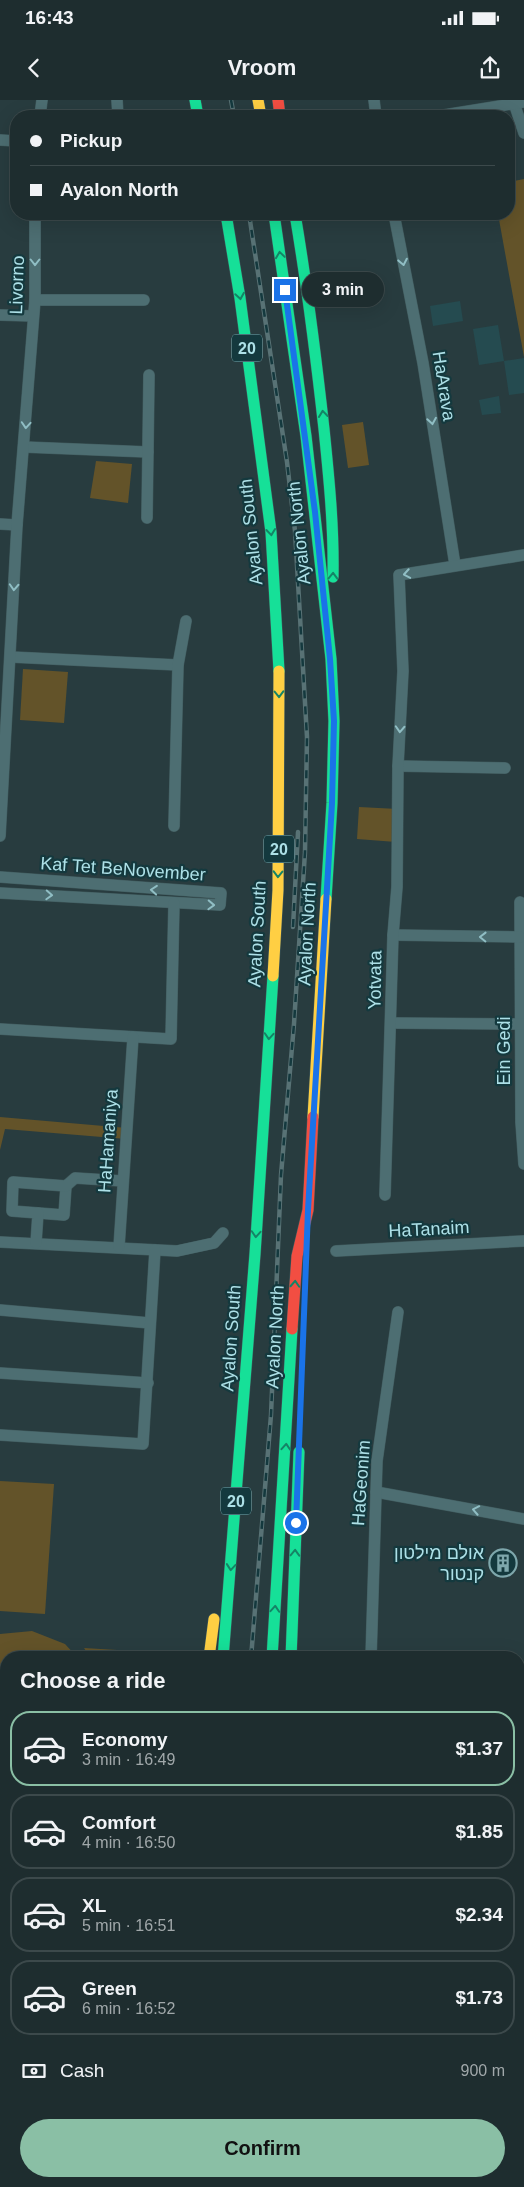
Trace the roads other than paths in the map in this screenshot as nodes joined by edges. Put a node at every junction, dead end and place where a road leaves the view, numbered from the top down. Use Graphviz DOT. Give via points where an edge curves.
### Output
graph roads {
  1 [pos="517,102"];
  2 [pos="472,110"];
  3 [pos="524,133"];
  4 [pos="36,220"];
  5 [pos="227,220"];
  6 [pos="275,220"];
  7 [pos="296,220"];
  8 [pos="395,220"];
  9 [pos="35,300"];
  10 [pos="144,300"];
  11 [pos="0,315"];
  12 [pos="33,316"];
  13 [pos="232,332"];
  14 [pos="149,376"];
  15 [pos="24,447"];
  16 [pos="148,452"];
  17 [pos="264,484"];
  18 [pos="147,518"];
  19 [pos="0,524"];
  20 [pos="17,525"];
  21 [pos="524,555"];
  22 [pos="455,565"];
  23 [pos="186,621"];
  24 [pos="11,657"];
  25 [pos="330,659"];
  26 [pos="178,665"];
  27 [pos="3,732"];
  28 [pos="398,766"];
  29 [pos="505,768"];
  30 [pos="174,826"];
  31 [pos="0,836"];
  32 [pos="0,877"];
  33 [pos="0,893"];
  34 [pos="520,902"];
  35 [pos="174,903"];
  36 [pos="393,935"];
  37 [pos="520,937"];
  38 [pos="392,1023"];
  39 [pos="523,1024"];
  40 [pos="0,1029"];
  41 [pos="133,1036"];
  42 [pos="524,1164"];
  43 [pos="123,1181"];
  44 [pos="66,1186"];
  45 [pos="385,1195"];
  46 [pos="308,1210"];
  47 [pos="38,1213"];
  48 [pos="223,1232"];
  49 [pos="524,1241"];
  50 [pos="0,1242"];
  51 [pos="36,1243"];
  52 [pos="119,1247"];
  53 [pos="155,1250"];
  54 [pos="336,1251"];
  55 [pos="0,1310"];
  56 [pos="398,1312"];
  57 [pos="150,1323"];
  58 [pos="303,1337"];
  59 [pos="248,1344"];
  60 [pos="0,1373"];
  61 [pos="148,1383"];
  62 [pos="0,1435"];
  63 [pos="299,1445"];
  64 [pos="376,1492"];
  65 [pos="524,1519"];
  66 [pos="210,1651"];
  67 [pos="225,1651"];
  68 [pos="272,1651"];
  69 [pos="291,1651"];
  70 [pos="371,1651"];
  1 -- 2 [label="street"];
  1 -- 3 [label="street"];
  4 -- 9 [label="street, Livorno, one-way"];
  5 -- 17 [label="main road, Ayalon South / 20, one-way"];
  25 -- 6 [label="main road, Ayalon North, one-way" via="306,436"];
  25 -- 7 [label="main road, one-way" via="333,522 314,328"];
  8 -- 22 [label="street, HaArava, one-way" via="423,363"];
  9 -- 10 [label="street"];
  9 -- 12 [label="street, Livorno"];
  11 -- 12 [label="street"];
  12 -- 15 [label="street, Livorno, one-way"];
  13 -- 17 [label="main road"];
  14 -- 16 [label="street"];
  15 -- 16 [label="street"];
  15 -- 20 [label="street, Livorno"];
  16 -- 18 [label="street"];
  17 -- 59 [label="main road, Ayalon South / 20, one-way" via="278,632 278,890"];
  19 -- 20 [label="street"];
  20 -- 24 [label="street, Livorno, one-way"];
  21 -- 22 [label="street"];
  22 -- 28 [label="street, Yotvata, one-way" via="399,575 403,671"];
  23 -- 26 [label="street"];
  24 -- 26 [label="street"];
  24 -- 27 [label="street, Livorno"];
  25 -- 46 [label="main road, Ayalon North" via="334,721 332,803"];
  26 -- 30 [label="street"];
  27 -- 31 [label="street, Livorno"];
  28 -- 29 [label="street"];
  28 -- 36 [label="street, Yotvata" via="397,887"];
  35 -- 32 [label="street, Kaf Tet BeNovember, one-way" via="220,905 220,893"];
  33 -- 35 [label="street, Kaf Tet BeNovember, one-way"];
  34 -- 37 [label="street, Ein Gedi"];
  35 -- 41 [label="street" via="171,1039"];
  37 -- 36 [label="street, one-way"];
  36 -- 38 [label="street, Yotvata"];
  37 -- 39 [label="street, Ein Gedi"];
  38 -- 39 [label="street"];
  38 -- 45 [label="street, Yotvata"];
  39 -- 42 [label="street, Ein Gedi" via="521,1122"];
  40 -- 41 [label="street"];
  41 -- 43 [label="street, HaHamaniya"];
  43 -- 44 [label="street" via="75,1178"];
  43 -- 52 [label="street, HaHamaniya"];
  44 -- 47 [label="street" via="64,1214"];
  44 -- 47 [label="street" via="14,1182 12,1211"];
  46 -- 58 [label="main road"];
  68 -- 46 [label="main road, Ayalon North, one-way" via="297,1256"];
  47 -- 51 [label="street"];
  48 -- 53 [label="street" via="214,1243 201,1247"];
  49 -- 54 [label="street, HaTanaim"];
  50 -- 51 [label="street"];
  51 -- 52 [label="street"];
  52 -- 53 [label="street"];
  53 -- 57 [label="street"];
  55 -- 57 [label="street"];
  56 -- 64 [label="street, HaGeonim" via="377,1461"];
  57 -- 61 [label="street"];
  59 -- 66 [label="main road"];
  59 -- 67 [label="main road, Ayalon South / 20, one-way"];
  60 -- 61 [label="street"];
  61 -- 62 [label="street" via="144,1444"];
  69 -- 63 [label="main road, one-way"];
  65 -- 64 [label="street, one-way"];
  64 -- 70 [label="street, HaGeonim"];
}
